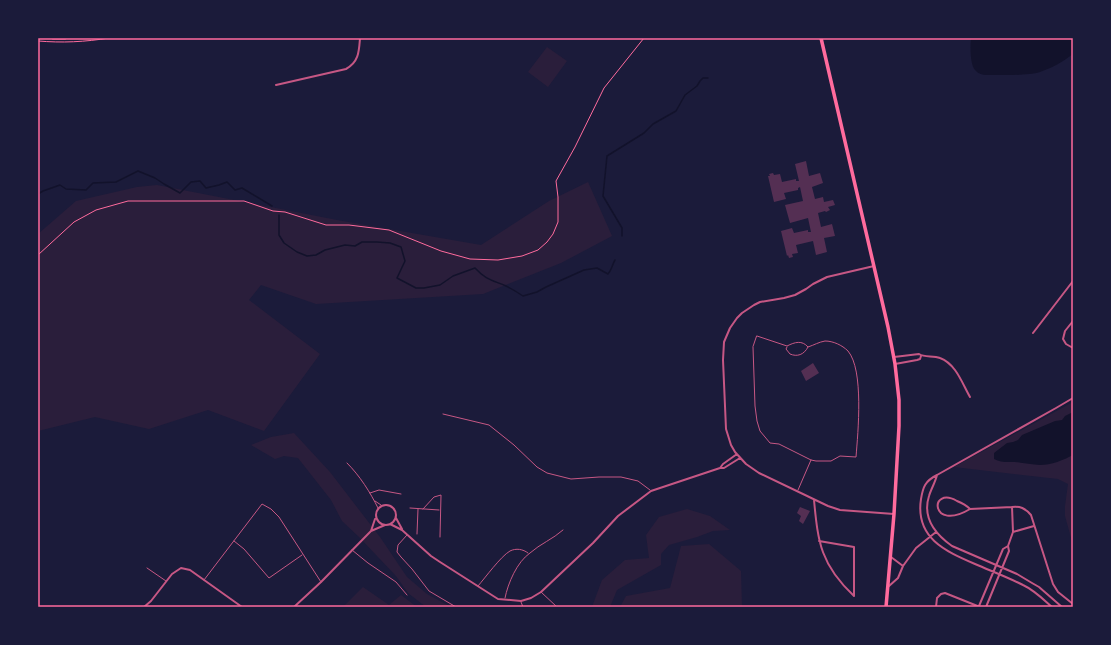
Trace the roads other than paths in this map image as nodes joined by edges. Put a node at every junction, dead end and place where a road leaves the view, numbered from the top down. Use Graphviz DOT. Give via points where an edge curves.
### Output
graph roads {
  1 [pos="53,38"];
  2 [pos="65,38"];
  3 [pos="360,38"];
  4 [pos="821,38"];
  5 [pos="276,85"];
  6 [pos="874,266"];
  7 [pos="1073,281"];
  8 [pos="1073,321"];
  9 [pos="1033,333"];
  10 [pos="787,346"];
  11 [pos="808,347"];
  12 [pos="1073,348"];
  13 [pos="921,356"];
  14 [pos="894,357"];
  15 [pos="895,364"];
  16 [pos="970,397"];
  17 [pos="1073,398"];
  18 [pos="443,414"];
  19 [pos="737,454"];
  20 [pos="740,458"];
  21 [pos="811,460"];
  22 [pos="347,463"];
  23 [pos="720,468"];
  24 [pos="937,475"];
  25 [pos="652,491"];
  26 [pos="797,491"];
  27 [pos="369,493"];
  28 [pos="402,494"];
  29 [pos="814,500"];
  30 [pos="374,501"];
  31 [pos="381,505"];
  32 [pos="1012,507"];
  33 [pos="378,508"];
  34 [pos="410,508"];
  35 [pos="418,509"];
  36 [pos="423,509"];
  37 [pos="440,510"];
  38 [pos="970,510"];
  39 [pos="894,514"];
  40 [pos="376,518"];
  41 [pos="396,518"];
  42 [pos="390,524"];
  43 [pos="385,525"];
  44 [pos="1034,526"];
  45 [pos="402,530"];
  46 [pos="564,530"];
  47 [pos="371,531"];
  48 [pos="936,532"];
  49 [pos="1013,532"];
  50 [pos="407,534"];
  51 [pos="417,534"];
  52 [pos="440,537"];
  53 [pos="930,537"];
  54 [pos="234,540"];
  55 [pos="819,541"];
  56 [pos="1008,546"];
  57 [pos="352,550"];
  58 [pos="529,553"];
  59 [pos="303,554"];
  60 [pos="890,556"];
  61 [pos="903,566"];
  62 [pos="996,566"];
  63 [pos="147,568"];
  64 [pos="1002,568"];
  65 [pos="993,572"];
  66 [pos="1000,574"];
  67 [pos="204,580"];
  68 [pos="166,581"];
  69 [pos="321,582"];
  70 [pos="478,586"];
  71 [pos="888,587"];
  72 [pos="540,592"];
  73 [pos="407,595"];
  74 [pos="505,600"];
  75 [pos="521,602"];
  76 [pos="1073,604"];
  77 [pos="144,607"];
  78 [pos="242,607"];
  79 [pos="294,607"];
  80 [pos="456,607"];
  81 [pos="522,607"];
  82 [pos="556,607"];
  83 [pos="886,607"];
  84 [pos="936,607"];
  85 [pos="980,607"];
  86 [pos="986,607"];
  87 [pos="1052,607"];
  88 [pos="1062,607"];
  1 -- 2 [label="main road"];
  3 -- 5 [label="street" via="359,56 350,67"];
  4 -- 6 [label="main road"];
  6 -- 14 [label="main road"];
  6 -- 19 [label="street" via="827,277 795,295 760,302 742,313 733,323 724,342 723,360 726,429"];
  7 -- 9 [label="street"];
  8 -- 12 [label="street" via="1065,331 1063,339"];
  10 -- 11 [label="lane" via="797,342"];
  10 -- 11 [label="lane" via="790,354 797,356 804,353"];
  10 -- 21 [label="lane" via="757,336 753,348 757,421 760,431 770,443 779,444"];
  11 -- 21 [label="lane" via="827,341 838,344 847,351 855,367 859,401 856,457 840,456 831,461"];
  13 -- 14 [label="street" via="918,354"];
  13 -- 15 [label="street" via="917,360"];
  13 -- 16 [label="street" via="940,358 950,365"];
  14 -- 15 [label="main road"];
  15 -- 39 [label="main road" via="899,426"];
  17 -- 24 [label="street"];
  18 -- 25 [label="lane" via="489,425 547,473 571,479 621,477 638,481"];
  19 -- 20 [label="street"];
  19 -- 23 [label="street"];
  20 -- 23 [label="street"];
  20 -- 26 [label="street" via="752,469"];
  21 -- 26 [label="lane"];
  22 -- 27 [label="lane"];
  23 -- 25 [label="street"];
  24 -- 48 [label="street" via="927,507 930,523"];
  24 -- 53 [label="street" via="926,482 921,500 922,518"];
  25 -- 72 [label="street" via="618,516"];
  26 -- 29 [label="street"];
  27 -- 28 [label="lane" via="379,490"];
  27 -- 30 [label="lane"];
  29 -- 39 [label="street" via="840,510"];
  29 -- 55 [label="street"];
  30 -- 31 [label="lane"];
  30 -- 33 [label="lane"];
  31 -- 33 [label="street"];
  31 -- 41 [label="street" via="392,506"];
  32 -- 38 [label="street"];
  32 -- 44 [label="street" via="1027,511"];
  32 -- 49 [label="street"];
  33 -- 40 [label="street"];
  34 -- 35 [label="lane"];
  35 -- 36 [label="lane"];
  35 -- 51 [label="lane"];
  36 -- 37 [label="lane"];
  36 -- 37 [label="lane" via="434,497 441,495"];
  37 -- 52 [label="lane"];
  38 -- 38 [label="street" via="948,497 941,499 937,506 940,513 948,516"];
  39 -- 60 [label="main road"];
  40 -- 43 [label="street"];
  40 -- 47 [label="street"];
  41 -- 42 [label="street"];
  41 -- 45 [label="street"];
  42 -- 43 [label="street"];
  42 -- 45 [label="street"];
  43 -- 47 [label="street"];
  44 -- 49 [label="street"];
  44 -- 76 [label="street" via="1053,584 1058,592"];
  45 -- 50 [label="street"];
  46 -- 58 [label="lane"];
  47 -- 57 [label="street"];
  48 -- 53 [label="street"];
  48 -- 62 [label="street" via="942,540 952,546"];
  49 -- 56 [label="street"];
  50 -- 70 [label="street" via="431,556"];
  50 -- 80 [label="lane" via="398,545 397,552 429,591"];
  53 -- 61 [label="street" via="916,548"];
  53 -- 65 [label="street" via="945,550"];
  54 -- 59 [label="lane" via="269,578"];
  54 -- 59 [label="lane" via="262,504 279,517"];
  54 -- 67 [label="lane"];
  55 -- 55 [label="street" via="831,571 854,596 854,547"];
  56 -- 62 [label="street" via="1003,549"];
  56 -- 64 [label="street" via="1009,551"];
  57 -- 69 [label="street"];
  57 -- 73 [label="lane" via="396,582"];
  58 -- 70 [label="lane" via="511,551"];
  58 -- 74 [label="lane" via="512,577"];
  59 -- 69 [label="lane"];
  60 -- 61 [label="street"];
  60 -- 71 [label="main road"];
  61 -- 71 [label="street" via="898,578"];
  62 -- 64 [label="street"];
  62 -- 65 [label="street"];
  63 -- 68 [label="lane"];
  64 -- 66 [label="street"];
  64 -- 88 [label="street" via="1032,583"];
  65 -- 66 [label="street"];
  65 -- 85 [label="street"];
  66 -- 86 [label="street"];
  66 -- 87 [label="street" via="1028,587"];
  67 -- 68 [label="street" via="190,570 181,568"];
  67 -- 78 [label="street"];
  68 -- 77 [label="street"];
  69 -- 79 [label="street"];
  70 -- 74 [label="street" via="498,599"];
  71 -- 83 [label="main road"];
  72 -- 75 [label="street"];
  72 -- 82 [label="lane"];
  74 -- 75 [label="street"];
  75 -- 81 [label="lane"];
  84 -- 85 [label="street" via="937,598 945,593"];
}
